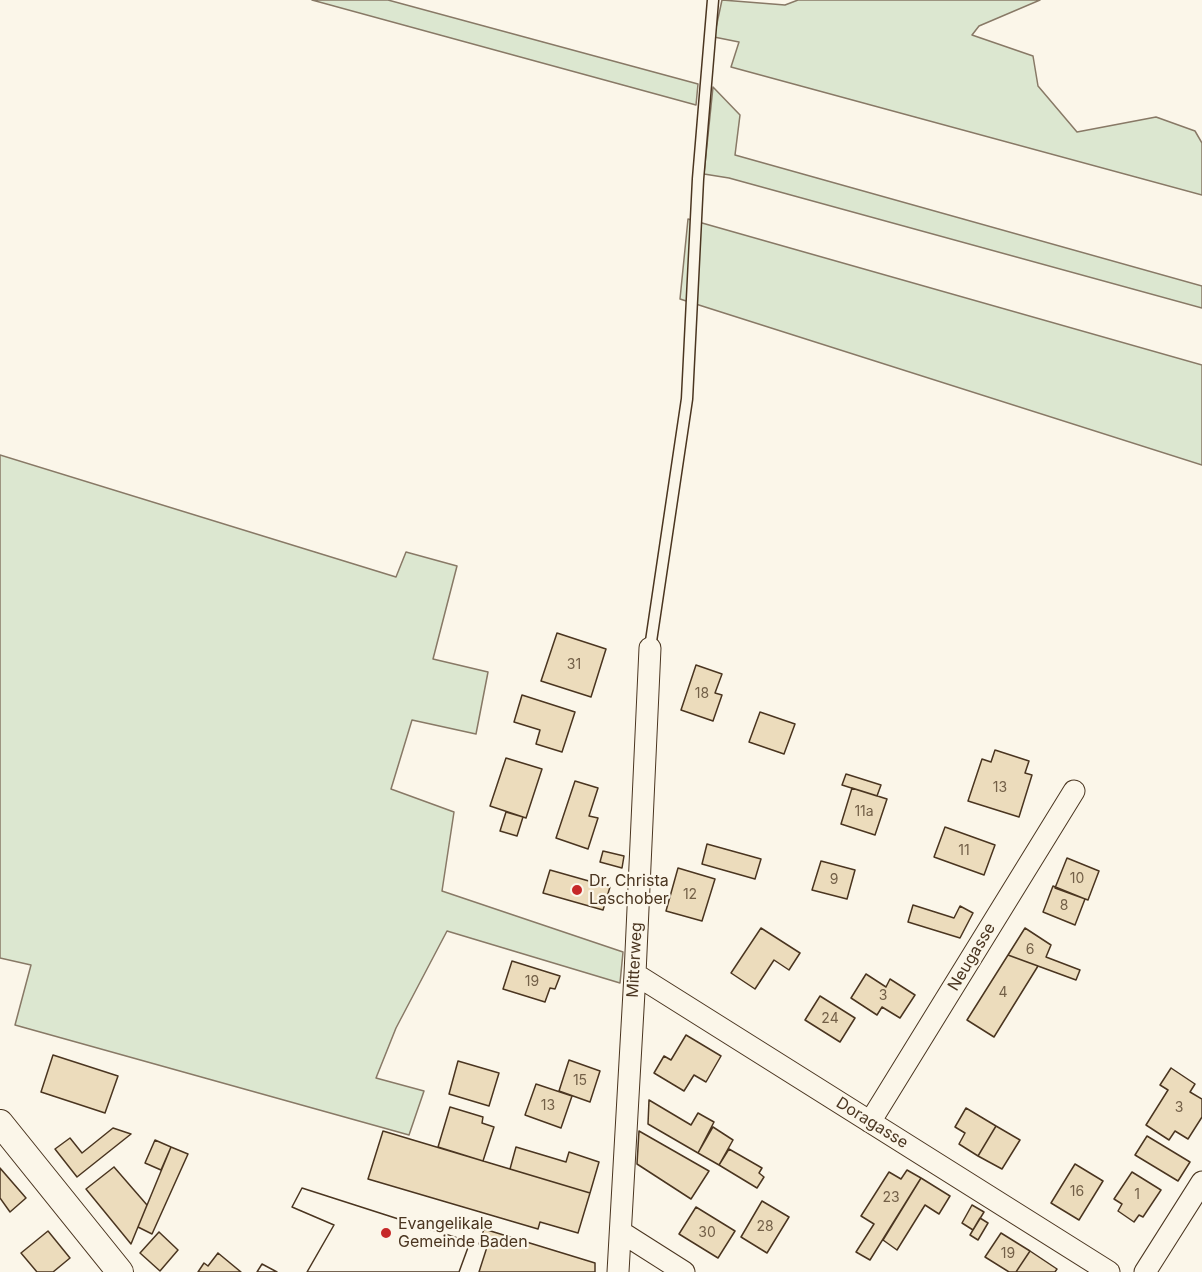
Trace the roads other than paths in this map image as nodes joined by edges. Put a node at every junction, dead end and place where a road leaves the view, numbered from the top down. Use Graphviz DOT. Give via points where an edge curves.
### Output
graph roads {
  1 [pos="713,0"];
  2 [pos="650,648"];
  3 [pos="1074,791"];
  4 [pos="635,974"];
  5 [pos="870,1122"];
  6 [pos="0,1123"];
  7 [pos="1202,1182"];
  8 [pos="621,1232"];
  9 [pos="120,1272"];
  10 [pos="618,1272"];
  11 [pos="684,1272"];
  12 [pos="1109,1272"];
  13 [pos="1145,1272"];
  1 -- 2 [label="lane" via="698,179 687,399"];
  2 -- 4 [label="street, Mitterweg"];
  3 -- 5 [label="street, Neugasse"];
  4 -- 5 [label="street, Doragasse"];
  4 -- 8 [label="street, Mitterweg"];
  5 -- 12 [label="street, Doragasse"];
  6 -- 9 [label="street"];
  7 -- 13 [label="street"];
  8 -- 10 [label="street, Mitterweg"];
  8 -- 11 [label="street"];
}
